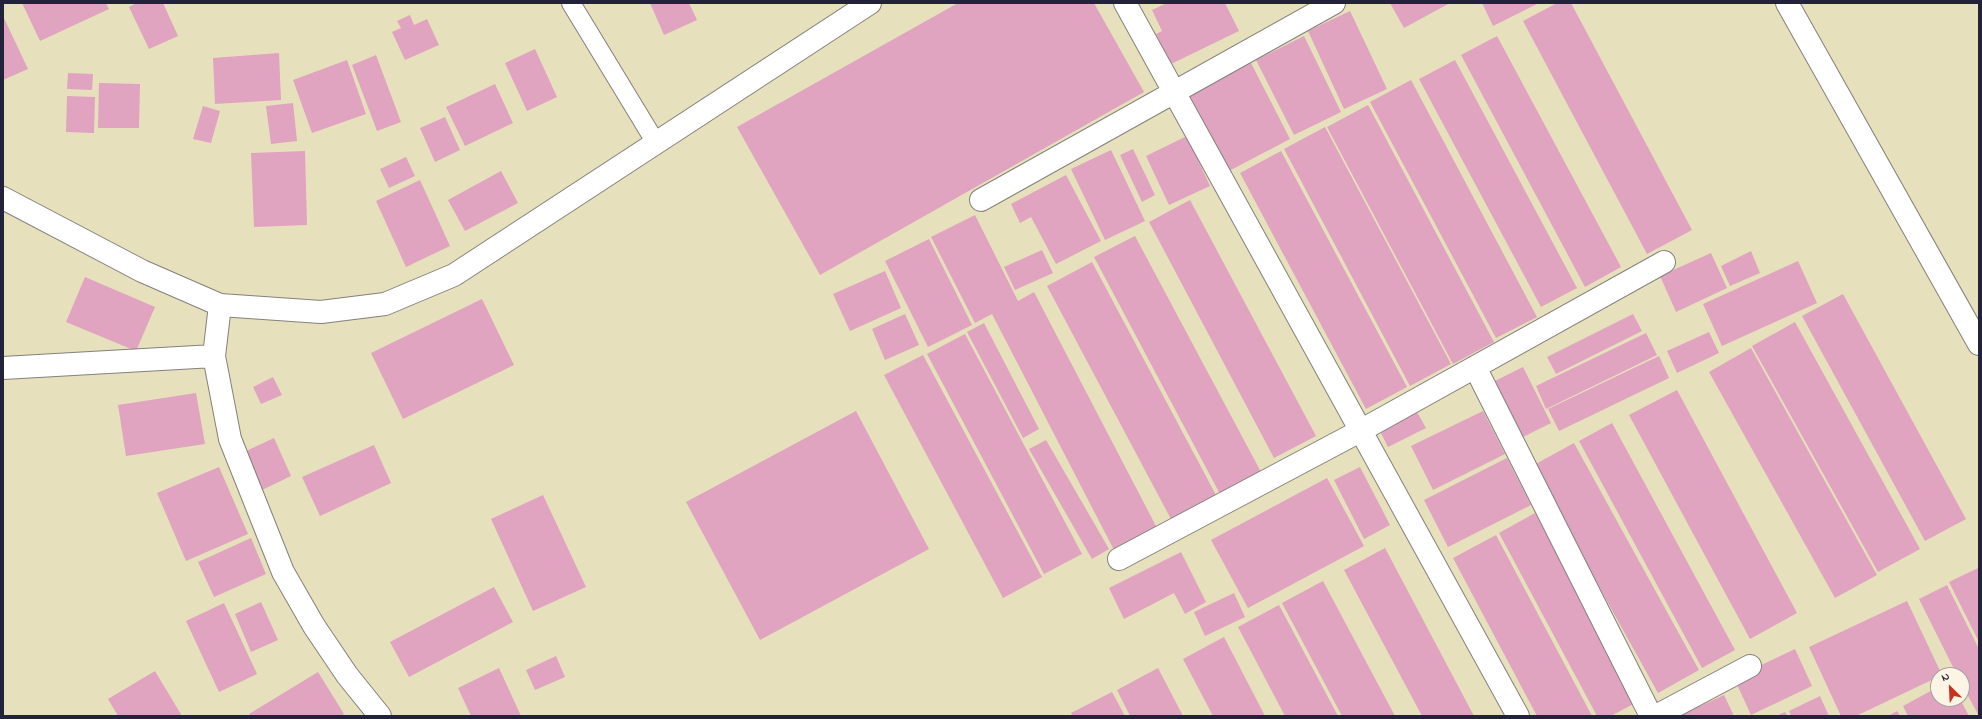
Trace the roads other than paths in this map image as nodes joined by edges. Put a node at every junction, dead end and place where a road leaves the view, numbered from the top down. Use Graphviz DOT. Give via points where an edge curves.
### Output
graph roads {
  1 [pos="571,3"];
  2 [pos="870,3"];
  3 [pos="1125,3"];
  4 [pos="1334,3"];
  5 [pos="1787,3"];
  6 [pos="1174,93"];
  7 [pos="656,143"];
  8 [pos="3,198"];
  9 [pos="981,200"];
  10 [pos="1664,262"];
  11 [pos="220,305"];
  12 [pos="1979,344"];
  13 [pos="214,356"];
  14 [pos="1475,367"];
  15 [pos="3,368"];
  16 [pos="1360,431"];
  17 [pos="1119,559"];
  18 [pos="1750,666"];
  19 [pos="380,716"];
  20 [pos="1518,716"];
  21 [pos="1652,716"];
  22 [pos="1656,716"];
  1 -- 7 [label="lane"];
  2 -- 7 [label="street"];
  3 -- 6 [label="street"];
  4 -- 6 [label="street"];
  5 -- 12 [label="street"];
  6 -- 9 [label="street"];
  6 -- 16 [label="street"];
  7 -- 11 [label="street" via="454,275 385,304 320,312"];
  8 -- 11 [label="street" via="142,272"];
  10 -- 14 [label="street"];
  11 -- 13 [label="street"];
  13 -- 15 [label="street"];
  13 -- 19 [label="street" via="230,439 283,572 314,626 347,675"];
  14 -- 16 [label="street"];
  14 -- 21 [label="street"];
  16 -- 17 [label="street"];
  16 -- 20 [label="street"];
  18 -- 22 [label="street"];
}
